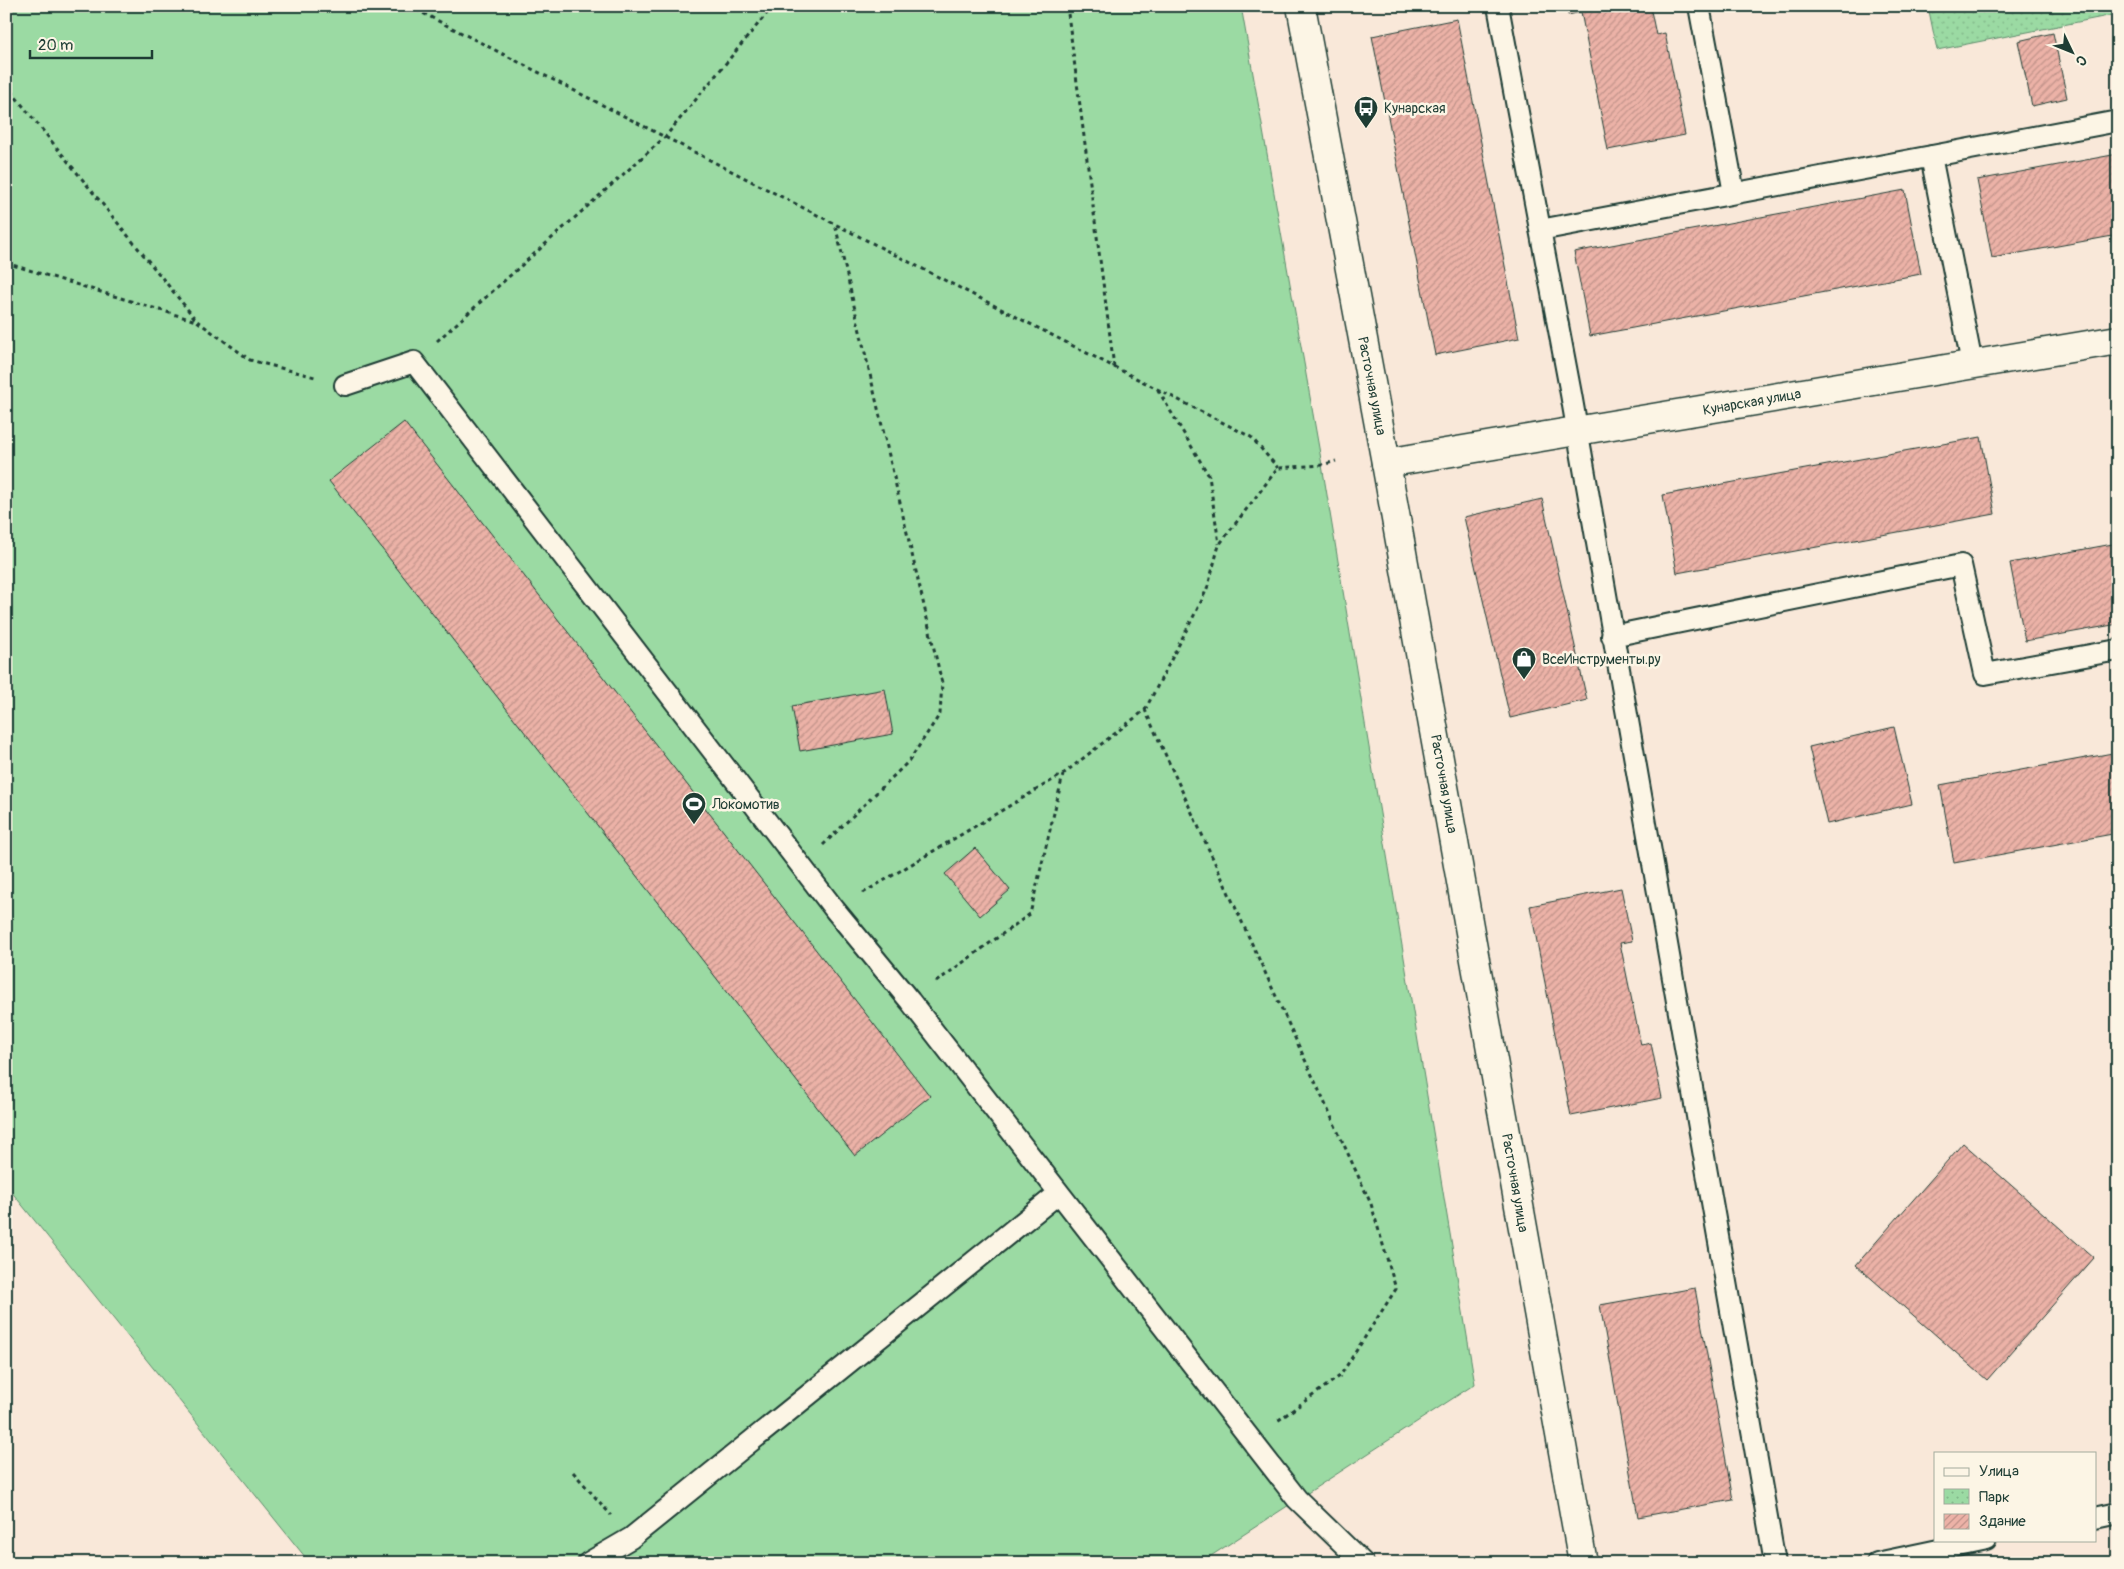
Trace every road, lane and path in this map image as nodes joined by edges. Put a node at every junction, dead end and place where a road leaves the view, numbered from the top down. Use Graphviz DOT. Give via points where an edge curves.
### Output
graph roads {
  1 [pos="408,6"];
  2 [pos="773,6"];
  3 [pos="1067,6"];
  4 [pos="1301,6"];
  5 [pos="1498,6"];
  6 [pos="1699,6"];
  7 [pos="6,84"];
  8 [pos="2118,121"];
  9 [pos="664,137"];
  10 [pos="1931,156"];
  11 [pos="1734,194"];
  12 [pos="835,224"];
  13 [pos="1540,230"];
  14 [pos="6,263"];
  15 [pos="197,321"];
  16 [pos="2118,340"];
  17 [pos="414,362"];
  18 [pos="1972,364"];
  19 [pos="1114,368"];
  20 [pos="345,385"];
  21 [pos="1158,390"];
  22 [pos="1577,431"];
  23 [pos="1336,461"];
  24 [pos="1386,463"];
  25 [pos="1278,468"];
  26 [pos="1219,544"];
  27 [pos="1612,636"];
  28 [pos="2118,650"];
  29 [pos="1145,710"];
  30 [pos="1063,774"];
  31 [pos="802,867"];
  32 [pos="835,910"];
  33 [pos="910,1001"];
  34 [pos="1059,1193"];
  35 [pos="1251,1439"];
  36 [pos="573,1472"];
  37 [pos="2118,1513"];
  38 [pos="2096,1518"];
  39 [pos="631,1538"];
  40 [pos="1977,1542"];
  41 [pos="588,1563"];
  42 [pos="1363,1563"];
  43 [pos="1583,1563"];
  44 [pos="1775,1563"];
  45 [pos="1877,1563"];
  1 -- 9 [label="path"];
  2 -- 9 [label="path"];
  3 -- 19 [label="path"];
  4 -- 24 [label="main road, Расточная улица"];
  5 -- 13 [label="lane"];
  6 -- 11 [label="lane"];
  7 -- 15 [label="path"];
  8 -- 10 [label="lane"];
  9 -- 12 [label="path"];
  9 -- 17 [label="path"];
  10 -- 11 [label="lane"];
  10 -- 18 [label="lane"];
  11 -- 13 [label="lane"];
  12 -- 19 [label="path"];
  12 -- 31 [label="path" via="942,683 940,714 910,761"];
  13 -- 22 [label="lane"];
  14 -- 15 [label="path"];
  15 -- 20 [label="path" via="250,360"];
  16 -- 18 [label="main road, Кунарская улица"];
  17 -- 20 [label="lane"];
  17 -- 31 [label="lane"];
  18 -- 22 [label="main road, Кунарская улица"];
  19 -- 21 [label="path"];
  21 -- 25 [label="path" via="1251,438"];
  21 -- 26 [label="path" via="1209,476"];
  22 -- 24 [label="main road, Кунарская улица"];
  22 -- 27 [label="lane"];
  23 -- 25 [label="path"];
  24 -- 43 [label="main road, Расточная улица"];
  25 -- 26 [label="path"];
  26 -- 29 [label="path" via="1201,602"];
  27 -- 28 [label="lane" via="1961,565 1985,674"];
  27 -- 44 [label="lane"];
  29 -- 30 [label="path"];
  29 -- 35 [label="path" via="1371,1204 1396,1290 1340,1376"];
  30 -- 32 [label="path"];
  30 -- 33 [label="path" via="1030,914"];
  31 -- 32 [label="lane"];
  32 -- 33 [label="lane"];
  33 -- 34 [label="lane"];
  34 -- 35 [label="lane"];
  34 -- 39 [label="lane"];
  35 -- 42 [label="lane" via="1297,1499"];
  36 -- 39 [label="path"];
  37 -- 38 [label="lane"];
  39 -- 41 [label="lane"];
  40 -- 45 [label="lane"];
}
